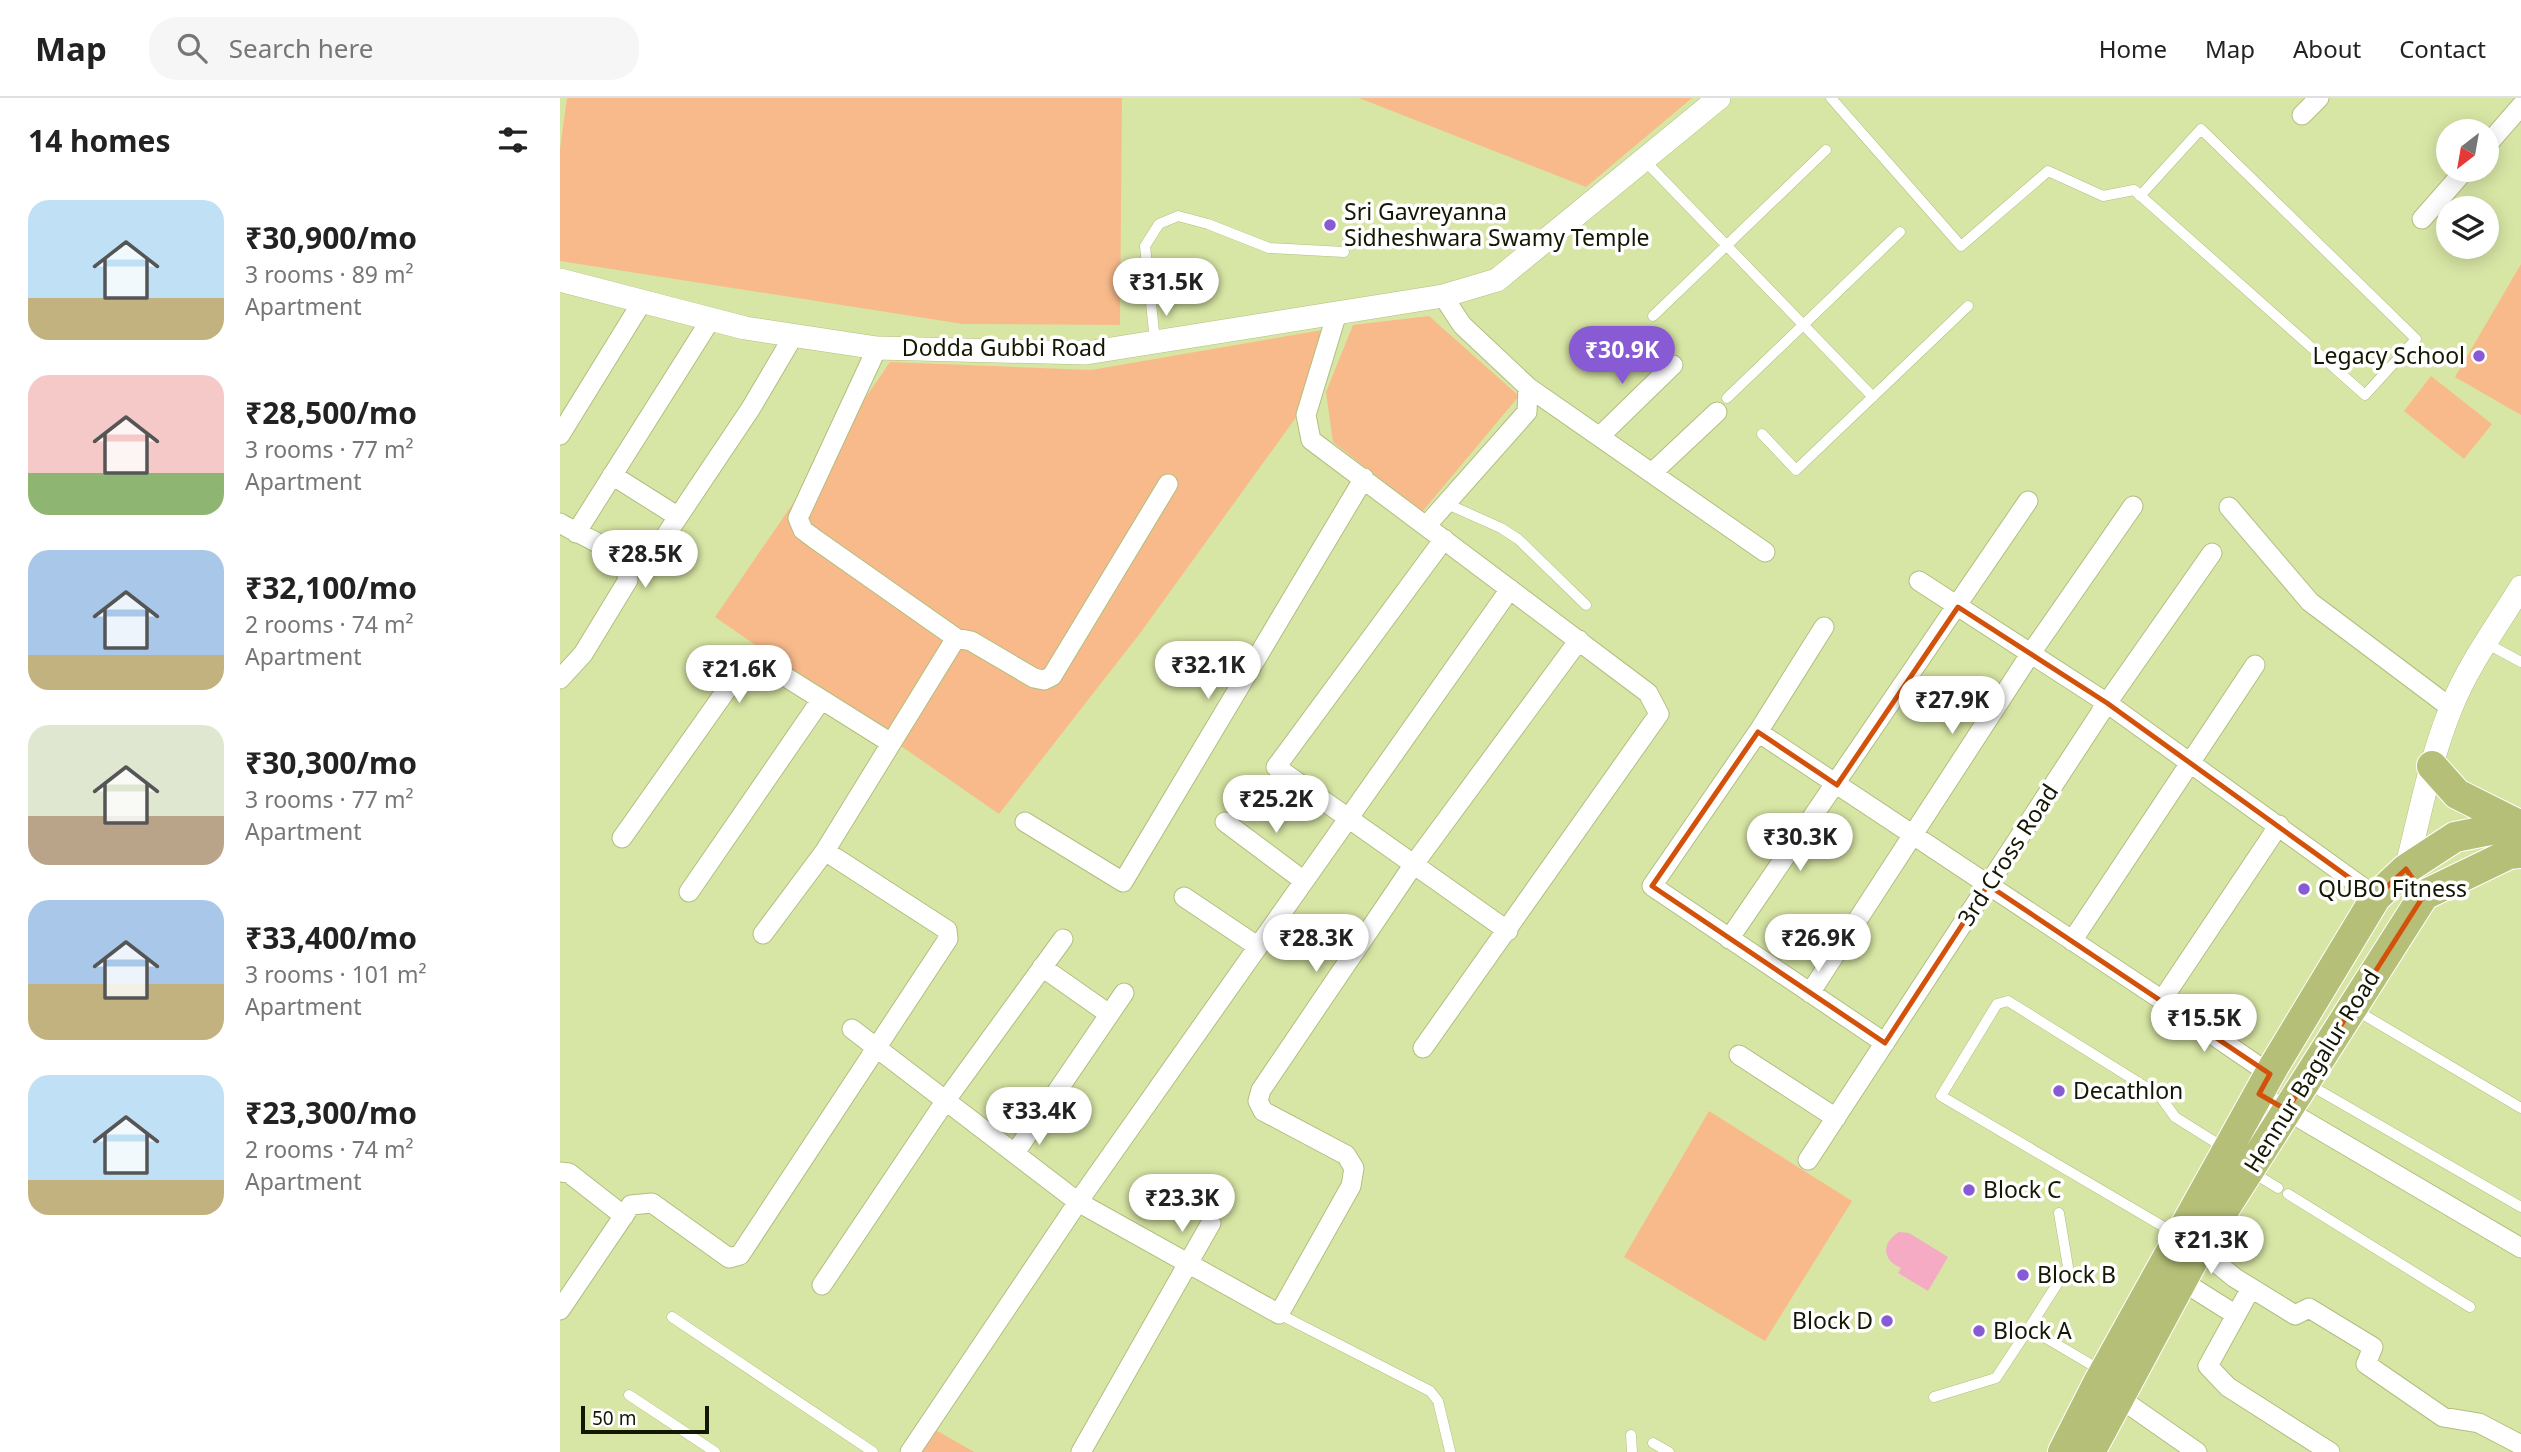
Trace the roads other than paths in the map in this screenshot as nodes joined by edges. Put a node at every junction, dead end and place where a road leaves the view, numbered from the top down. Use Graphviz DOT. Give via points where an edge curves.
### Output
graph roads {
  1 [pos="1719,98"];
  2 [pos="1831,98"];
  3 [pos="2319,98"];
  4 [pos="2516,98"];
  5 [pos="2521,104"];
  6 [pos="2302,115"];
  7 [pos="2499,131"];
  8 [pos="1826,150"];
  9 [pos="1645,161"];
  10 [pos="2454,182"];
  11 [pos="2140,196"];
  12 [pos="2422,219"];
  13 [pos="1900,232"];
  14 [pos="1726,246"];
  15 [pos="1344,252"];
  16 [pos="560,281"];
  17 [pos="1443,296"];
  18 [pos="642,302"];
  19 [pos="1968,306"];
  20 [pos="1338,313"];
  21 [pos="1653,316"];
  22 [pos="711,319"];
  23 [pos="1803,325"];
  24 [pos="794,335"];
  25 [pos="1155,342"];
  26 [pos="877,348"];
  27 [pos="1673,365"];
  28 [pos="1528,387"];
  29 [pos="1872,397"];
  30 [pos="1722,405"];
  31 [pos="1762,434"];
  32 [pos="560,435"];
  33 [pos="1600,436"];
  34 [pos="1653,472"];
  35 [pos="612,475"];
  36 [pos="1364,478"];
  37 [pos="1168,484"];
  38 [pos="2028,502"];
  39 [pos="1445,503"];
  40 [pos="2133,506"];
  41 [pos="2229,507"];
  42 [pos="677,516"];
  43 [pos="1426,526"];
  44 [pos="568,528"];
  45 [pos="1444,539"];
  46 [pos="658,547"];
  47 [pos="1765,552"];
  48 [pos="2212,553"];
  49 [pos="1919,581"];
  50 [pos="2521,586"];
  51 [pos="1510,589"];
  52 [pos="1586,605"];
  53 [pos="1958,607"];
  54 [pos="1824,627"];
  55 [pos="956,638"];
  56 [pos="1579,640"];
  57 [pos="2486,643"];
  58 [pos="2031,653"];
  59 [pos="2521,663"];
  60 [pos="2255,665"];
  61 [pos="560,679"];
  62 [pos="821,700"];
  63 [pos="2107,703"];
  64 [pos="2451,708"];
  65 [pos="1758,732"];
  66 [pos="891,743"];
  67 [pos="2192,762"];
  68 [pos="2432,766"];
  69 [pos="1837,785"];
  70 [pos="1348,818"];
  71 [pos="1026,822"];
  72 [pos="1225,822"];
  73 [pos="2519,824"];
  74 [pos="2279,825"];
  75 [pos="1911,834"];
  76 [pos="622,838"];
  77 [pos="824,851"];
  78 [pos="2521,853"];
  79 [pos="1414,864"];
  80 [pos="2406,869"];
  81 [pos="1304,881"];
  82 [pos="1988,885"];
  83 [pos="689,892"];
  84 [pos="2424,895"];
  85 [pos="1184,897"];
  86 [pos="2376,897"];
  87 [pos="1508,931"];
  88 [pos="763,934"];
  89 [pos="1063,939"];
  90 [pos="1729,939"];
  91 [pos="2072,941"];
  92 [pos="1257,946"];
  93 [pos="1042,967"];
  94 [pos="1124,993"];
  95 [pos="1810,993"];
  96 [pos="2162,1000"];
  97 [pos="2351,1007"];
  98 [pos="1109,1014"];
  99 [pos="852,1029"];
  100 [pos="1885,1043"];
  101 [pos="877,1047"];
  102 [pos="1423,1048"];
  103 [pos="1739,1055"];
  104 [pos="2304,1082"];
  105 [pos="2264,1084"];
  106 [pos="946,1100"];
  107 [pos="2521,1108"];
  108 [pos="2287,1110"];
  109 [pos="1836,1118"];
  110 [pos="1015,1153"];
  111 [pos="1808,1160"];
  112 [pos="2238,1160"];
  113 [pos="560,1172"];
  114 [pos="2278,1188"];
  115 [pos="2288,1194"];
  116 [pos="1078,1202"];
  117 [pos="2521,1207"];
  118 [pos="2059,1213"];
  119 [pos="624,1216"];
  120 [pos="1211,1223"];
  121 [pos="2189,1243"];
  122 [pos="2521,1248"];
  123 [pos="1189,1264"];
  124 [pos="2182,1281"];
  125 [pos="822,1285"];
  126 [pos="2251,1288"];
  127 [pos="2470,1307"];
  128 [pos="560,1310"];
  129 [pos="1279,1314"];
  130 [pos="2236,1315"];
  131 [pos="672,1317"];
  132 [pos="2029,1328"];
  133 [pos="2107,1385"];
  134 [pos="629,1395"];
  135 [pos="1934,1396"];
  136 [pos="1631,1435"];
  137 [pos="1653,1443"];
  138 [pos="2521,1445"];
  139 [pos="1450,1451"];
  140 [pos="715,1452"];
  141 [pos="873,1452"];
  142 [pos="910,1452"];
  143 [pos="1081,1452"];
  144 [pos="1632,1452"];
  145 [pos="1670,1452"];
  146 [pos="2063,1452"];
  147 [pos="2090,1452"];
  148 [pos="2197,1452"];
  149 [pos="2330,1452"];
  1 -- 9 [label="street, Dodda Gubbi Road"];
  2 -- 11 [label="lane" via="1961,246 2048,171 2103,196 2133,190"];
  3 -- 6 [label="street"];
  4 -- 5 [label="street"];
  5 -- 7 [label="street"];
  8 -- 14 [label="lane"];
  9 -- 14 [label="lane"];
  9 -- 17 [label="street, Dodda Gubbi Road" via="1497,280"];
  10 -- 12 [label="street"];
  11 -- 11 [label="lane" via="2365,395 2416,339 2201,129"];
  13 -- 23 [label="lane"];
  14 -- 21 [label="lane"];
  14 -- 23 [label="lane"];
  15 -- 25 [label="lane" via="1269,248 1178,216 1159,224 1145,246"];
  16 -- 18 [label="street, Dodda Gubbi Road"];
  17 -- 20 [label="street, Dodda Gubbi Road"];
  17 -- 28 [label="street" via="1462,325"];
  18 -- 22 [label="street, Dodda Gubbi Road"];
  18 -- 32 [label="street"];
  19 -- 29 [label="lane"];
  20 -- 25 [label="street, Dodda Gubbi Road"];
  20 -- 36 [label="street" via="1306,415 1307,431 1311,440"];
  22 -- 24 [label="street, Dodda Gubbi Road"];
  22 -- 35 [label="street"];
  23 -- 29 [label="lane"];
  23 -- 30 [label="lane"];
  24 -- 26 [label="street, Dodda Gubbi Road"];
  24 -- 42 [label="street" via="751,408"];
  25 -- 26 [label="street, Dodda Gubbi Road" via="1086,353"];
  26 -- 55 [label="street" via="798,518 803,530"];
  27 -- 33 [label="street"];
  28 -- 33 [label="street"];
  28 -- 39 [label="street" via="1527,412"];
  29 -- 31 [label="lane" via="1796,470"];
  30 -- 34 [label="street"];
  33 -- 34 [label="street"];
  34 -- 47 [label="street"];
  35 -- 42 [label="street"];
  35 -- 44 [label="street"];
  36 -- 43 [label="street"];
  36 -- 71 [label="street" via="1123,882"];
  37 -- 55 [label="street" via="1052,676 1034,678"];
  38 -- 53 [label="street"];
  39 -- 43 [label="street"];
  39 -- 52 [label="lane" via="1518,539"];
  40 -- 58 [label="street"];
  41 -- 64 [label="street" via="2310,602"];
  42 -- 46 [label="street"];
  43 -- 45 [label="street"];
  44 -- 61 [label="street" via="613,552 627,569 628,580 583,654"];
  45 -- 51 [label="street"];
  45 -- 70 [label="street" via="1276,767"];
  48 -- 63 [label="street, 3rd Cross Road"];
  49 -- 53 [label="street"];
  50 -- 57 [label="street"];
  51 -- 56 [label="street"];
  51 -- 70 [label="street"];
  53 -- 58 [label="street"];
  53 -- 69 [label="street"];
  54 -- 65 [label="street"];
  55 -- 66 [label="street"];
  56 -- 79 [label="street"];
  56 -- 87 [label="street" via="1648,693 1659,714"];
  57 -- 59 [label="lane"];
  57 -- 64 [label="street"];
  58 -- 63 [label="street"];
  58 -- 75 [label="street"];
  60 -- 67 [label="street"];
  62 -- 66 [label="street"];
  62 -- 76 [label="street" via="749,658"];
  62 -- 83 [label="street"];
  63 -- 67 [label="street"];
  63 -- 82 [label="street, 3rd Cross Road"];
  64 -- 68 [label="street"];
  65 -- 69 [label="street"];
  65 -- 90 [label="street" via="1652,886"];
  66 -- 77 [label="street"];
  67 -- 74 [label="street"];
  67 -- 91 [label="street"];
  68 -- 73 [label="main road" via="2457,794"];
  68 -- 80 [label="street"];
  69 -- 75 [label="street"];
  69 -- 90 [label="street"];
  70 -- 79 [label="street"];
  70 -- 81 [label="street"];
  72 -- 81 [label="street"];
  73 -- 80 [label="main road, Hennur Bagalur Road" via="2455,836"];
  74 -- 86 [label="street"];
  74 -- 96 [label="street"];
  75 -- 82 [label="street"];
  75 -- 95 [label="street"];
  77 -- 88 [label="street"];
  77 -- 101 [label="street" via="949,934"];
  78 -- 84 [label="main road" via="2509,853"];
  79 -- 87 [label="street"];
  79 -- 129 [label="street" via="1261,1090 1258,1101 1263,1111 1346,1155 1354,1168 1351,1186"];
  80 -- 84 [label="street"];
  80 -- 86 [label="main road, Hennur Bagalur Road"];
  81 -- 92 [label="street"];
  82 -- 91 [label="street"];
  82 -- 100 [label="street, 3rd Cross Road"];
  84 -- 97 [label="main road, Hennur Bagalur Road"];
  85 -- 92 [label="street"];
  86 -- 105 [label="main road, Hennur Bagalur Road"];
  87 -- 102 [label="street"];
  89 -- 93 [label="street"];
  90 -- 95 [label="street"];
  91 -- 96 [label="street"];
  92 -- 116 [label="street"];
  93 -- 98 [label="street"];
  93 -- 106 [label="street"];
  94 -- 98 [label="street"];
  95 -- 100 [label="street"];
  96 -- 105 [label="street"];
  97 -- 104 [label="main road, Hennur Bagalur Road"];
  97 -- 107 [label="lane"];
  98 -- 110 [label="street"];
  99 -- 101 [label="street"];
  100 -- 109 [label="street, 3rd Cross Road"];
  101 -- 106 [label="street"];
  101 -- 119 [label="street" via="740,1255 729,1258 652,1203 631,1205"];
  103 -- 109 [label="street"];
  104 -- 108 [label="main road, Hennur Bagalur Road"];
  104 -- 117 [label="lane"];
  105 -- 108 [label="street"];
  105 -- 112 [label="main road, Hennur Bagalur Road"];
  106 -- 110 [label="street"];
  106 -- 125 [label="street"];
  108 -- 112 [label="main road, Hennur Bagalur Road"];
  108 -- 122 [label="street"];
  109 -- 111 [label="street, 3rd Cross Road"];
  110 -- 116 [label="street"];
  112 -- 114 [label="lane"];
  112 -- 121 [label="main road, Hennur Bagalur Road"];
  112 -- 121 [label="lane" via="2175,1117 2160,1096 2008,1001 1997,1004 1941,1096"];
  113 -- 119 [label="street" via="569,1172"];
  115 -- 127 [label="lane"];
  116 -- 123 [label="street"];
  116 -- 142 [label="street"];
  118 -- 132 [label="lane" via="2068,1267"];
  119 -- 128 [label="street"];
  120 -- 123 [label="street"];
  121 -- 124 [label="main road, Hennur Bagalur Road"];
  121 -- 126 [label="street"];
  121 -- 133 [label="main road, Hennur Bagalur Road"];
  123 -- 129 [label="street"];
  123 -- 143 [label="street"];
  124 -- 130 [label="street"];
  124 -- 133 [label="main road, Hennur Bagalur Road"];
  126 -- 130 [label="street"];
  126 -- 138 [label="street" via="2295,1315 2309,1308 2373,1347 2366,1364 2443,1417 2479,1423"];
  129 -- 139 [label="lane" via="1430,1391 1438,1401"];
  130 -- 149 [label="street" via="2208,1366 2228,1387"];
  131 -- 141 [label="lane"];
  132 -- 133 [label="lane"];
  132 -- 135 [label="lane" via="1996,1378"];
  133 -- 146 [label="main road, Hennur Bagalur Road"];
  133 -- 147 [label="main road, Hennur Bagalur Road"];
  133 -- 148 [label="street"];
  134 -- 140 [label="lane"];
  136 -- 144 [label="lane"];
  137 -- 145 [label="lane"];
}
